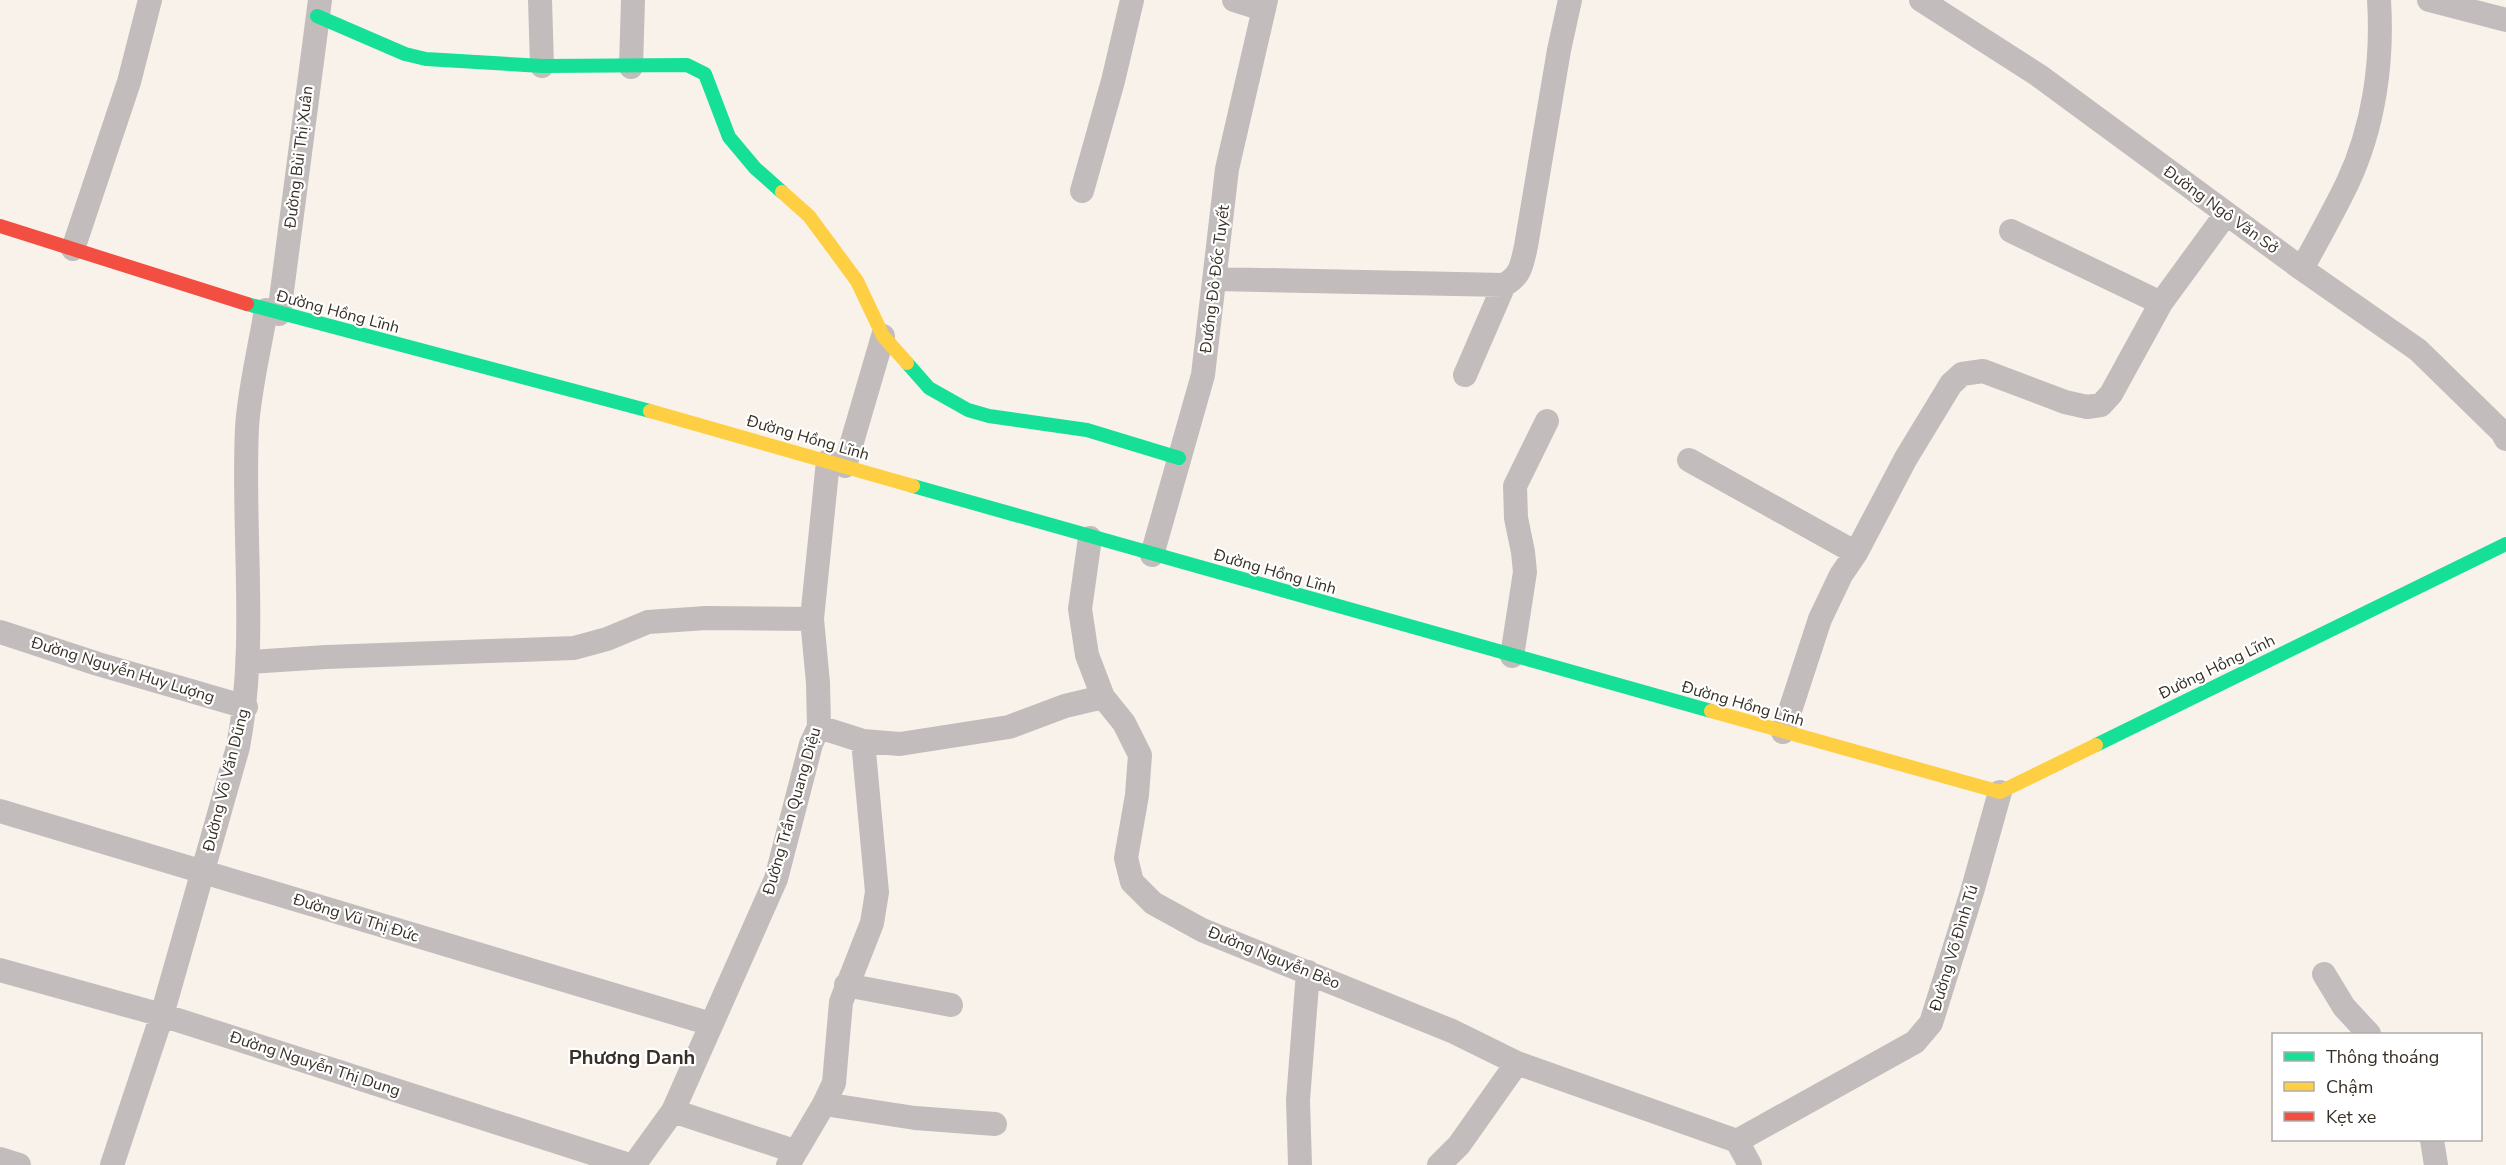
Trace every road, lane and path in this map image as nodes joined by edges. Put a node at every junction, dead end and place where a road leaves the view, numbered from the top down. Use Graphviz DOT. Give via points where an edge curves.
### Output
graph roads {
  1 [pos="150,0"];
  2 [pos="540,0"];
  3 [pos="633,0"];
  4 [pos="1132,0"];
  5 [pos="1234,0"];
  6 [pos="1570,0"];
  7 [pos="1921,0"];
  8 [pos="2379,0"];
  9 [pos="2429,0"];
  10 [pos="1265,5"];
  11 [pos="1946,6"];
  12 [pos="319,8"];
  13 [pos="2506,20"];
  14 [pos="542,66"];
  15 [pos="631,67"];
  16 [pos="1082,191"];
  17 [pos="2226,213"];
  18 [pos="0,226"];
  19 [pos="2011,231"];
  20 [pos="73,249"];
  21 [pos="2302,269"];
  22 [pos="1216,279"];
  23 [pos="1504,285"];
  24 [pos="2161,303"];
  25 [pos="273,312"];
  26 [pos="883,336"];
  27 [pos="1465,375"];
  28 [pos="1547,421"];
  29 [pos="2505,432"];
  30 [pos="1179,458"];
  31 [pos="1689,460"];
  32 [pos="836,464"];
  33 [pos="1090,538"];
  34 [pos="2506,544"];
  35 [pos="1856,553"];
  36 [pos="1152,555"];
  37 [pos="812,619"];
  38 [pos="0,632"];
  39 [pos="1512,656"];
  40 [pos="249,662"];
  41 [pos="1103,697"];
  42 [pos="246,707"];
  43 [pos="819,727"];
  44 [pos="1783,732"];
  45 [pos="863,741"];
  46 [pos="2000,792"];
  47 [pos="0,811"];
  48 [pos="203,872"];
  49 [pos="0,970"];
  50 [pos="1308,972"];
  51 [pos="2324,974"];
  52 [pos="846,985"];
  53 [pos="951,1005"];
  54 [pos="162,1015"];
  55 [pos="711,1024"];
  56 [pos="2367,1033"];
  57 [pos="1518,1063"];
  58 [pos="824,1104"];
  59 [pos="673,1111"];
  60 [pos="995,1124"];
  61 [pos="2432,1141"];
  62 [pos="1737,1142"];
  63 [pos="791,1158"];
  64 [pos="0,1159"];
  65 [pos="19,1165"];
  66 [pos="112,1165"];
  67 [pos="629,1165"];
  68 [pos="634,1165"];
  69 [pos="1300,1165"];
  70 [pos="1439,1165"];
  71 [pos="1750,1165"];
  72 [pos="2436,1165"];
  1 -- 20 [label="street" via="129,82"];
  2 -- 14 [label="street"];
  3 -- 15 [label="street"];
  4 -- 16 [label="street"];
  5 -- 10 [label="street"];
  6 -- 23 [label="street" via="1521,269 1515,279"];
  7 -- 11 [label="street, Đường Ngô Văn Sở"];
  8 -- 21 [label="street" via="2379,69 2366,128 2348,182"];
  9 -- 13 [label="street"];
  10 -- 22 [label="street, Đướng Đô Đốc Tuyết" via="1227,169"];
  11 -- 17 [label="street, Đường Ngô Văn Sở"];
  12 -- 14 [label="street" via="405,54 426,59"];
  12 -- 25 [label="street, Đường Bùi Thị Xuân"];
  14 -- 15 [label="street"];
  15 -- 26 [label="street" via="687,65 705,74 729,137 755,168 809,216 845,262"];
  17 -- 21 [label="street, Đường Ngô Văn Sở"];
  17 -- 24 [label="street"];
  18 -- 20 [label="street, Đường Hồng Lĩnh"];
  19 -- 24 [label="street"];
  20 -- 25 [label="street, Đường Hồng Lĩnh"];
  21 -- 29 [label="street, Đường Ngô Văn Sở" via="2418,350"];
  22 -- 23 [label="street"];
  22 -- 30 [label="street, Đướng Đô Đốc Tuyết" via="1203,375"];
  23 -- 27 [label="street"];
  24 -- 35 [label="street" via="2111,394 2101,405 2087,407 2065,402 1983,371 1962,374 1951,384 1906,458"];
  25 -- 32 [label="street, Đường Hồng Lĩnh" via="681,419"];
  25 -- 40 [label="street, Đường Võ Văn Dũng" via="247,425"];
  26 -- 30 [label="street" via="929,387 968,410 1087,430"];
  26 -- 32 [label="street, Đường Trần Quang Diệu"];
  28 -- 39 [label="street" via="1515,486 1525,572"];
  30 -- 36 [label="street, Đướng Đô Đốc Tuyết"];
  31 -- 35 [label="street"];
  32 -- 33 [label="street, Đường Hồng Lĩnh"];
  32 -- 37 [label="street, Đường Trần Quang Diệu"];
  33 -- 36 [label="street, Đường Hồng Lĩnh"];
  33 -- 41 [label="street, Đường Nguyễn Bèo" via="1080,609 1088,655"];
  34 -- 46 [label="street, Đường Hồng Lĩnh"];
  35 -- 44 [label="street" via="1820,619"];
  36 -- 39 [label="street, Đường Hồng Lĩnh"];
  37 -- 40 [label="street" via="648,622 574,648"];
  37 -- 43 [label="street, Đường Trần Quang Diệu"];
  38 -- 42 [label="street, Đường Nguyễn Huy Lượng"];
  39 -- 44 [label="street, Đường Hồng Lĩnh"];
  40 -- 42 [label="street, Đường Võ Văn Dũng"];
  41 -- 45 [label="street" via="1009,727 900,744"];
  41 -- 50 [label="street, Đường Nguyễn Bèo" via="1124,723 1140,755 1126,858 1132,882 1154,903 1202,930"];
  42 -- 48 [label="street, Đường Võ Văn Dũng"];
  43 -- 45 [label="street"];
  43 -- 55 [label="street, Đường Trần Quang Diệu" via="811,744 776,879"];
  44 -- 46 [label="street, Đường Hồng Lĩnh"];
  45 -- 52 [label="street" via="877,892 872,923"];
  46 -- 62 [label="street, Đường Võ Đình Tú" via="1931,1023 1915,1042"];
  47 -- 48 [label="street, Đường Vũ Thị Đức"];
  48 -- 54 [label="street, Đường Võ Văn Dũng"];
  48 -- 55 [label="street, Đường Vũ Thị Đức"];
  49 -- 54 [label="street, Đường Nguyễn Thị Dung"];
  50 -- 57 [label="street, Đường Nguyễn Bèo" via="1452,1031"];
  50 -- 69 [label="street" via="1298,1100"];
  51 -- 56 [label="street" via="2344,1007"];
  52 -- 53 [label="street"];
  52 -- 58 [label="street" via="838,1016 836,1072"];
  54 -- 66 [label="street, Đường Võ Văn Dũng"];
  54 -- 67 [label="street, Đường Nguyễn Thị Dung"];
  55 -- 59 [label="street, Đường Trần Quang Diệu"];
  57 -- 62 [label="street, Đường Nguyễn Bèo"];
  57 -- 70 [label="street" via="1459,1145"];
  58 -- 60 [label="street" via="915,1118"];
  58 -- 63 [label="street"];
  59 -- 63 [label="street"];
  59 -- 68 [label="street, Đường Trần Quang Diệu"];
  61 -- 72 [label="street"];
  62 -- 71 [label="street"];
  64 -- 65 [label="street"];
}
